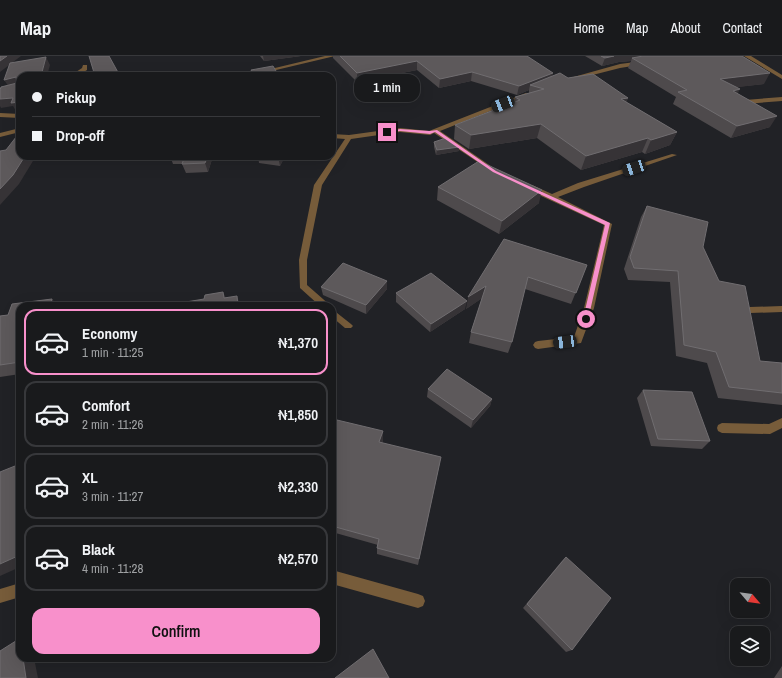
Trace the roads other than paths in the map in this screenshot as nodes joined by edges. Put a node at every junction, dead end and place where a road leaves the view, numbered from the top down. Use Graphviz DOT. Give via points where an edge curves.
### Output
graph roads {
  1 [pos="332,56"];
  2 [pos="747,56"];
  3 [pos="652,62"];
  4 [pos="85,66"];
  5 [pos="80,72"];
  6 [pos="262,72"];
  7 [pos="782,77"];
  8 [pos="564,81"];
  9 [pos="535,91"];
  10 [pos="782,99"];
  11 [pos="745,102"];
  12 [pos="0,115"];
  13 [pos="16,116"];
  14 [pos="16,131"];
  15 [pos="435,131"];
  16 [pos="0,135"];
  17 [pos="336,136"];
  18 [pos="349,137"];
  19 [pos="674,155"];
  20 [pos="336,157"];
  21 [pos="334,160"];
  22 [pos="502,175"];
  23 [pos="524,184"];
  24 [pos="552,197"];
  25 [pos="321,302"];
  26 [pos="750,310"];
  27 [pos="782,310"];
  28 [pos="336,316"];
  29 [pos="348,326"];
  30 [pos="538,345"];
  31 [pos="782,423"];
  32 [pos="722,428"];
  33 [pos="336,578"];
  34 [pos="16,591"];
  35 [pos="0,596"];
  36 [pos="418,601"];
  1 -- 6 [label="street"];
  2 -- 7 [label="street"];
  3 -- 8 [label="street" via="620,66"];
  4 -- 5 [label="street"];
  9 -- 15 [label="street"];
  10 -- 11 [label="street"];
  12 -- 13 [label="street"];
  14 -- 16 [label="street"];
  15 -- 18 [label="street" via="430,133 400,130"];
  15 -- 22 [label="street"];
  17 -- 18 [label="street"];
  18 -- 20 [label="street"];
  19 -- 24 [label="street" via="580,185"];
  21 -- 25 [label="street" via="318,185 303,260 303,286"];
  23 -- 24 [label="street"];
  24 -- 30 [label="street" via="608,224 589,308 578,340"];
  26 -- 27 [label="street"];
  28 -- 29 [label="street"];
  31 -- 32 [label="street" via="770,429"];
  33 -- 36 [label="street"];
  34 -- 35 [label="street"];
}
